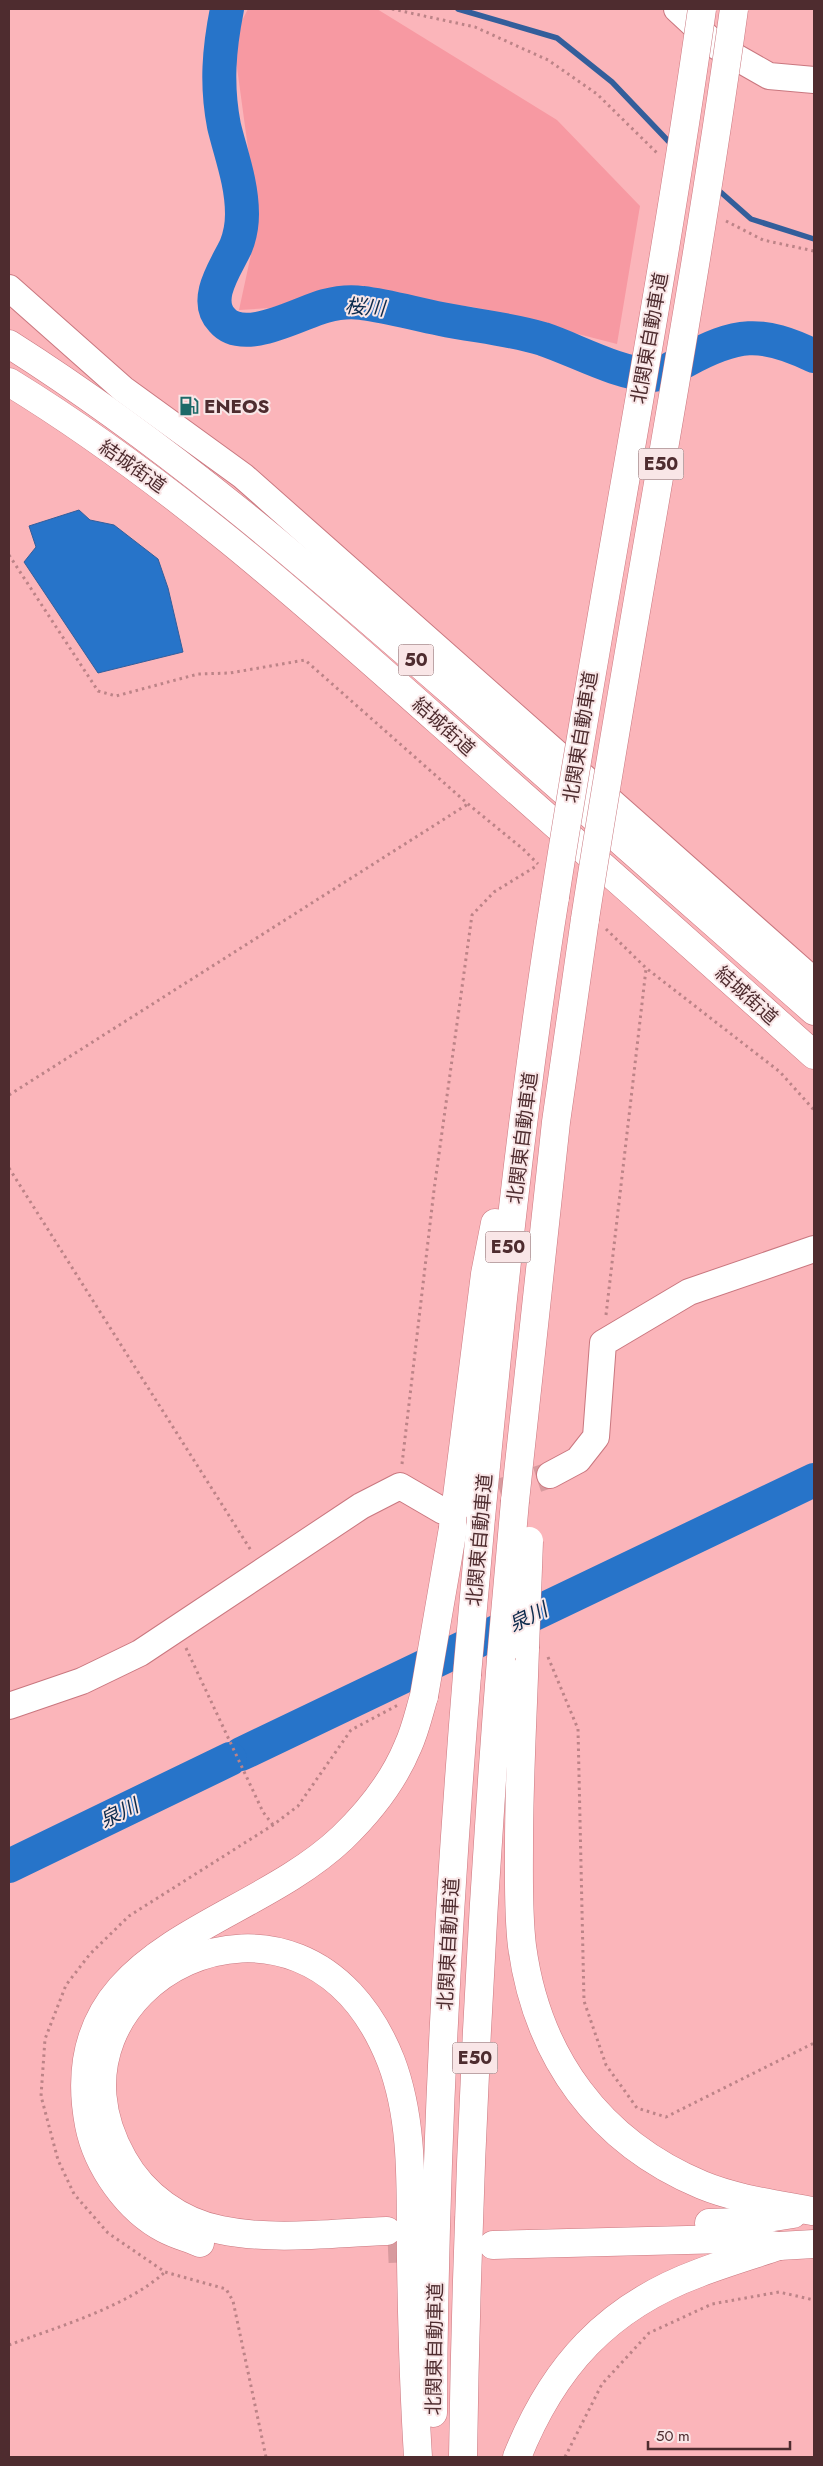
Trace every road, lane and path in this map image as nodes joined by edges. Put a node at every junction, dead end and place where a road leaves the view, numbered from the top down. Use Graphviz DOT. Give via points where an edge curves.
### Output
graph roads {
  1 [pos="677,9"];
  2 [pos="702,9"];
  3 [pos="734,9"];
  4 [pos="395,10"];
  5 [pos="814,80"];
  6 [pos="659,155"];
  7 [pos="720,216"];
  8 [pos="814,251"];
  9 [pos="9,288"];
  10 [pos="9,344"];
  11 [pos="9,382"];
  12 [pos="9,555"];
  13 [pos="468,804"];
  14 [pos="542,978"];
  15 [pos="814,981"];
  16 [pos="814,1011"];
  17 [pos="814,1054"];
  18 [pos="9,1095"];
  19 [pos="814,1110"];
  20 [pos="9,1168"];
  21 [pos="814,1249"];
  22 [pos="603,1343"];
  23 [pos="550,1475"];
  24 [pos="400,1486"];
  25 [pos="448,1520"];
  26 [pos="263,1570"];
  27 [pos="177,1630"];
  28 [pos="513,1653"];
  29 [pos="9,1706"];
  30 [pos="273,1826"];
  31 [pos="813,2211"];
  32 [pos="814,2244"];
  33 [pos="779,2246"];
  34 [pos="165,2272"];
  35 [pos="814,2300"];
  36 [pos="9,2345"];
  37 [pos="418,2457"];
  38 [pos="432,2457"];
  39 [pos="463,2457"];
  40 [pos="517,2457"];
  41 [pos="565,2457"];
  1 -- 5 [label="street" via="718,47 769,76"];
  2 -- 14 [label="highway, 北関東自動車道 / E50, bridge" via="684,134 584,708"];
  3 -- 28 [label="highway, 北関東自動車道 / E50, bridge" via="716,142 617,716 556,1122 542,1256"];
  4 -- 6 [label="path" via="475,27 548,60 597,94"];
  7 -- 8 [label="path" via="762,240"];
  9 -- 15 [label="street" via="123,389 243,476"];
  10 -- 16 [label="highway, 結城街道 / 50" via="65,380 192,472 314,571"];
  11 -- 17 [label="highway, 結城街道 / 50" via="173,495 295,594"];
  12 -- 13 [label="path" via="98,691 116,696 198,674 230,673 305,660"];
  13 -- 18 [label="path"];
  13 -- 24 [label="path" via="538,864 494,892 472,915 434,1190"];
  14 -- 25 [label="highway" via="485,1274"];
  14 -- 38 [label="highway, 北関東自動車道 / E50, bridge" via="504,1279 454,1828 437,2175"];
  19 -- 22 [label="path" via="780,1072 646,968"];
  20 -- 26 [label="path"];
  21 -- 22 [label="street" via="689,1292"];
  22 -- 23 [label="street" via="596,1437 578,1460"];
  24 -- 25 [label="street"];
  24 -- 26 [label="street" via="361,1506"];
  25 -- 37 [label="highway, bridge" via="424,1696 408,1746 393,1774 360,1820 322,1855 244,1905 191,1932 144,1964 110,2000 91,2040 84,2086 91,2135 101,2160 129,2200 165,2229 205,2245 248,2253 388,2240 221,2230 200,2224 153,2197 133,2177 110,2134 104,2110 106,2058 112,2036 125,2012 159,1977 201,1955 242,1947 264,1949 311,1964 348,1992 379,2036 398,2082 409,2152 412,2352"];
  26 -- 27 [label="street"];
  27 -- 29 [label="street" via="140,1653 82,1681"];
  27 -- 30 [label="path" via="263,1812"];
  28 -- 31 [label="highway" via="522,1947 530,1988 550,2044 585,2099 610,2128 668,2170 736,2196"];
  28 -- 39 [label="highway, 北関東自動車道 / E50" via="489,1817 470,2153"];
  31 -- 33 [label="highway" via="742,2222 494,2237 727,2239"];
  32 -- 33 [label="highway"];
  33 -- 40 [label="highway" via="699,2272 614,2319 571,2361 552,2386"];
  34 -- 36 [label="path" via="150,2286 120,2301"];
  35 -- 41 [label="path" via="779,2292 712,2304 649,2333 602,2384"];
}
